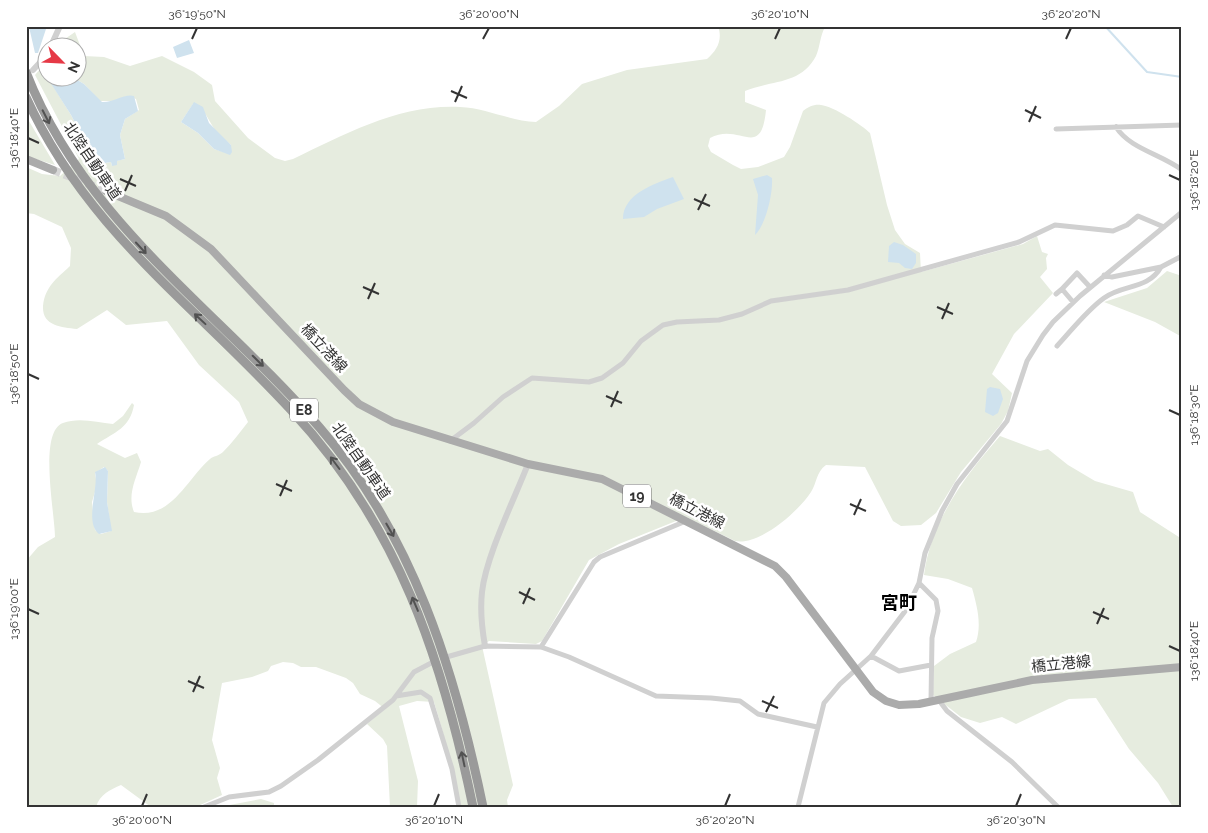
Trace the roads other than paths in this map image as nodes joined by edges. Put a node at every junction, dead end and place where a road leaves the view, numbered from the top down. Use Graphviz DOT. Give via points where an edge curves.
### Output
graph roads {
  1 [pos="60,26"];
  2 [pos="55,38"];
  3 [pos="29,71"];
  4 [pos="26,97"];
  5 [pos="1182,125"];
  6 [pos="1116,127"];
  7 [pos="1056,129"];
  8 [pos="26,159"];
  9 [pos="53,170"];
  10 [pos="1182,170"];
  11 [pos="106,191"];
  12 [pos="1182,212"];
  13 [pos="1164,227"];
  14 [pos="1182,256"];
  15 [pos="1161,267"];
  16 [pos="1104,275"];
  17 [pos="1090,287"];
  18 [pos="1062,290"];
  19 [pos="1056,294"];
  20 [pos="1073,302"];
  21 [pos="1057,346"];
  22 [pos="450,441"];
  23 [pos="528,464"];
  24 [pos="686,521"];
  25 [pos="919,584"];
  26 [pos="485,646"];
  27 [pos="541,648"];
  28 [pos="871,656"];
  29 [pos="931,665"];
  30 [pos="1182,667"];
  31 [pos="857,670"];
  32 [pos="396,696"];
  33 [pos="935,700"];
  34 [pos="817,727"];
  35 [pos="204,807"];
  36 [pos="458,807"];
  37 [pos="473,807"];
  38 [pos="483,807"];
  39 [pos="798,807"];
  40 [pos="1058,807"];
  1 -- 2 [label="street"];
  3 -- 38 [label="highway, 北陸自動車道 / E8, one-way" via="54,131 100,201 152,259 250,352 299,404 343,456 381,514 412,572 439,639 459,703"];
  37 -- 4 [label="highway, 北陸自動車道 / E8, one-way" via="450,704 430,641 405,580 369,513 336,464 292,411 244,360 159,280 93,208 60,161"];
  5 -- 6 [label="street"];
  6 -- 7 [label="street"];
  6 -- 10 [label="street" via="1127,140 1164,157"];
  8 -- 9 [label="main road"];
  11 -- 22 [label="main road, 橋立港線 / 19" via="166,216 212,249 359,404 393,422"];
  12 -- 13 [label="street"];
  13 -- 16 [label="street"];
  13 -- 22 [label="street" via="1138,216 1128,225 1113,231 1055,225 1019,242 848,290 771,301 719,320 668,323 651,332 623,363 602,378 589,382 532,378 503,397"];
  14 -- 15 [label="street"];
  15 -- 16 [label="street" via="1112,277"];
  15 -- 21 [label="street" via="1144,283 1104,298"];
  16 -- 17 [label="street"];
  17 -- 18 [label="street" via="1077,273"];
  17 -- 20 [label="street"];
  18 -- 19 [label="street"];
  18 -- 20 [label="street"];
  20 -- 25 [label="street" via="1043,335 1027,361 1007,421 948,499 925,553"];
  22 -- 23 [label="main road, 橋立港線 / 19"];
  23 -- 24 [label="main road, 橋立港線 / 19" via="602,479"];
  23 -- 26 [label="street" via="486,573 481,611"];
  24 -- 27 [label="street" via="608,553 594,562"];
  24 -- 31 [label="main road, 橋立港線 / 19" via="775,566"];
  25 -- 28 [label="street" via="901,619"];
  25 -- 29 [label="street" via="938,605"];
  26 -- 27 [label="street"];
  26 -- 32 [label="street" via="424,664"];
  27 -- 34 [label="street" via="656,696 740,701 758,714"];
  28 -- 29 [label="street" via="899,671"];
  28 -- 31 [label="street"];
  29 -- 33 [label="street"];
  30 -- 33 [label="main road, 橋立港線 / 19" via="1032,680"];
  31 -- 33 [label="main road, 橋立港線 / 19" via="873,692 886,701 899,705"];
  31 -- 34 [label="street" via="824,703"];
  32 -- 35 [label="street" via="345,740 282,786 268,792 229,797"];
  32 -- 36 [label="street" via="421,692 430,698 450,760"];
  33 -- 40 [label="street" via="1012,762"];
  34 -- 39 [label="street"];
}
